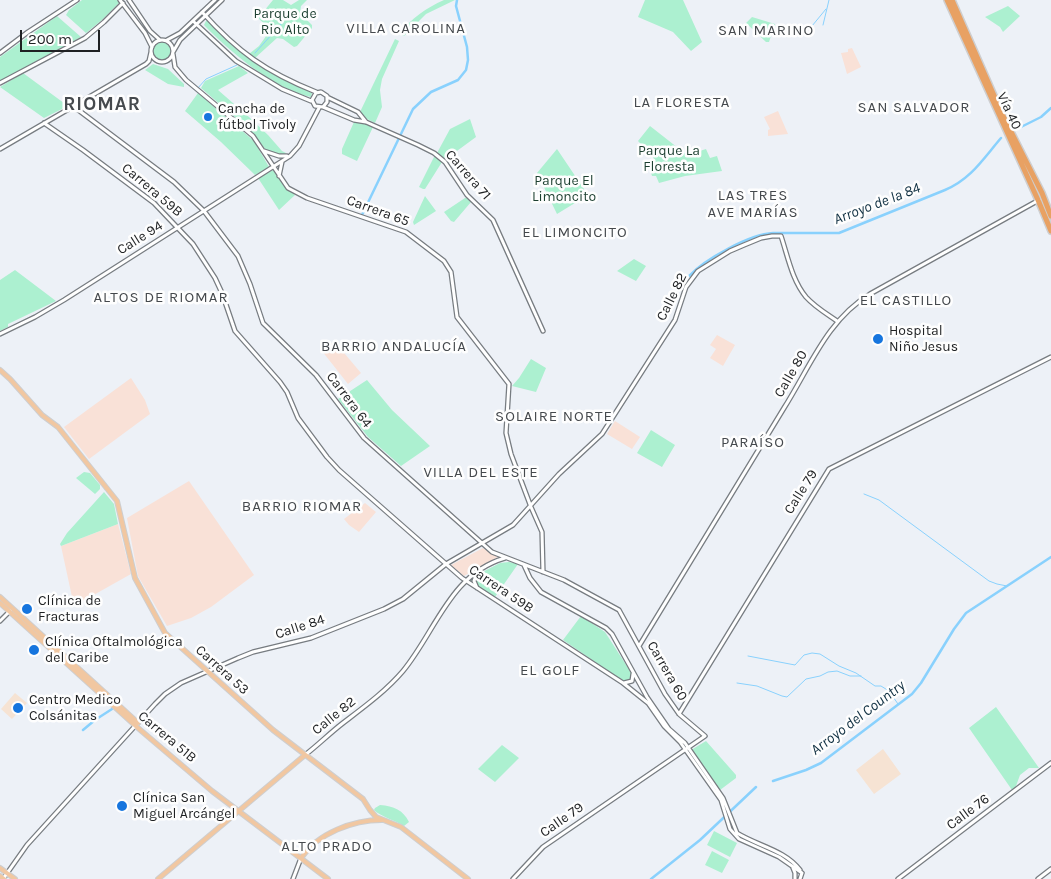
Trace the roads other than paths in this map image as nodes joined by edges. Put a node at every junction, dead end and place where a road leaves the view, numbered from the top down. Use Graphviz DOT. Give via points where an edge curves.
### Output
graph roads {
  1 [pos="77,0"];
  2 [pos="129,0"];
  3 [pos="215,0"];
  4 [pos="222,0"];
  5 [pos="947,0"];
  6 [pos="952,0"];
  7 [pos="121,1"];
  8 [pos="202,12"];
  9 [pos="205,16"];
  10 [pos="193,21"];
  11 [pos="196,24"];
  12 [pos="160,40"];
  13 [pos="166,40"];
  14 [pos="152,47"];
  15 [pos="151,52"];
  16 [pos="0,53"];
  17 [pos="173,53"];
  18 [pos="0,83"];
  19 [pos="316,93"];
  20 [pos="327,97"];
  21 [pos="313,103"];
  22 [pos="73,106"];
  23 [pos="321,107"];
  24 [pos="313,116"];
  25 [pos="366,122"];
  26 [pos="44,123"];
  27 [pos="0,149"];
  28 [pos="264,151"];
  29 [pos="274,155"];
  30 [pos="290,156"];
  31 [pos="269,160"];
  32 [pos="283,161"];
  33 [pos="274,167"];
  34 [pos="279,176"];
  35 [pos="1041,199"];
  36 [pos="204,211"];
  37 [pos="1051,216"];
  38 [pos="178,228"];
  39 [pos="1051,231"];
  40 [pos="837,321"];
  41 [pos="543,332"];
  42 [pos="0,334"];
  43 [pos="1051,356"];
  44 [pos="0,370"];
  45 [pos="618,410"];
  46 [pos="531,507"];
  47 [pos="483,544"];
  48 [pos="506,558"];
  49 [pos="446,564"];
  50 [pos="523,564"];
  51 [pos="477,572"];
  52 [pos="543,572"];
  53 [pos="465,580"];
  54 [pos="477,588"];
  55 [pos="0,597"];
  56 [pos="0,603"];
  57 [pos="11,610"];
  58 [pos="619,610"];
  59 [pos="0,622"];
  60 [pos="639,646"];
  61 [pos="207,671"];
  62 [pos="633,673"];
  63 [pos="623,683"];
  64 [pos="679,714"];
  65 [pos="660,718"];
  66 [pos="137,725"];
  67 [pos="704,736"];
  68 [pos="687,748"];
  69 [pos="305,754"];
  70 [pos="1051,763"];
  71 [pos="239,811"];
  72 [pos="729,819"];
  73 [pos="384,820"];
  74 [pos="301,858"];
  75 [pos="789,864"];
  76 [pos="0,868"];
  77 [pos="1051,869"];
  78 [pos="7,873"];
  79 [pos="802,873"];
  80 [pos="0,876"];
  81 [pos="4,879"];
  82 [pos="15,879"];
  83 [pos="158,879"];
  84 [pos="293,879"];
  85 [pos="328,879"];
  86 [pos="468,879"];
  87 [pos="512,879"];
  88 [pos="795,879"];
  89 [pos="800,879"];
  90 [pos="898,879"];
  91 [pos="1038,879"];
  1 -- 16 [label="street"];
  2 -- 12 [label="street"];
  3 -- 8 [label="street"];
  4 -- 9 [label="street"];
  5 -- 35 [label="highway, Vía 40"];
  6 -- 35 [label="highway, Vía 40"];
  7 -- 14 [label="street"];
  7 -- 18 [label="street" via="85,38"];
  8 -- 9 [label="street"];
  8 -- 10 [label="street"];
  9 -- 11 [label="street"];
  9 -- 19 [label="street" via="254,61"];
  10 -- 11 [label="street"];
  10 -- 13 [label="street"];
  11 -- 17 [label="street" via="179,41"];
  11 -- 21 [label="street" via="236,61 282,89"];
  12 -- 13 [label="street"];
  12 -- 14 [label="street"];
  13 -- 17 [label="street" via="171,44"];
  14 -- 15 [label="street"];
  15 -- 17 [label="street" via="155,60 163,62 168,61"];
  15 -- 22 [label="street" via="146,64"];
  17 -- 28 [label="street, Carrera 65" via="175,68 249,132"];
  19 -- 20 [label="street" via="324,93"];
  19 -- 21 [label="street"];
  20 -- 23 [label="street" via="327,102"];
  20 -- 25 [label="street, Carrera 71" via="358,112"];
  21 -- 23 [label="street"];
  21 -- 24 [label="street, Calle 94"];
  22 -- 26 [label="street"];
  22 -- 36 [label="street, Carrera 64" via="174,182"];
  23 -- 24 [label="street, Calle 94"];
  23 -- 25 [label="street, Carrera 71"];
  24 -- 30 [label="street, Calle 94" via="303,139"];
  25 -- 41 [label="street, Carrera 71" via="434,153 445,162 467,195 493,220"];
  26 -- 27 [label="street"];
  26 -- 38 [label="street, Carrera 59B" via="154,203"];
  28 -- 29 [label="street"];
  28 -- 31 [label="street, Carrera 65"];
  29 -- 30 [label="street"];
  29 -- 31 [label="street"];
  30 -- 32 [label="street, Calle 94"];
  31 -- 33 [label="street, Carrera 65"];
  32 -- 33 [label="street, Calle 94"];
  32 -- 34 [label="street"];
  33 -- 34 [label="street, Carrera 65"];
  33 -- 36 [label="street, Calle 94"];
  34 -- 46 [label="street, Carrera 65" via="288,188 303,196 406,232 449,266 457,317 509,384 506,433"];
  35 -- 37 [label="highway, Vía 40"];
  35 -- 39 [label="highway, Vía 40"];
  35 -- 40 [label="street, Calle 80" via="867,295"];
  36 -- 38 [label="street, Calle 94"];
  36 -- 47 [label="street, Carrera 64" via="238,256 266,326 316,375 364,438"];
  38 -- 42 [label="street, Calle 94" via="35,317"];
  38 -- 49 [label="street, Carrera 59B" via="212,272 236,331 280,382 298,418 327,457"];
  40 -- 45 [label="street, Calle 82" via="806,297 794,277 781,236 761,238 698,272 684,292 675,320"];
  40 -- 60 [label="street, Calle 80"];
  43 -- 64 [label="street, Calle 79" via="829,469"];
  44 -- 61 [label="main road, Carrera 53" via="42,415 58,427 117,501 135,578 165,633"];
  45 -- 46 [label="street, Calle 84" via="602,434 559,474"];
  46 -- 47 [label="street, Calle 84" via="513,526"];
  46 -- 52 [label="street, Carrera 65" via="542,532"];
  47 -- 48 [label="street, Carrera 64"];
  47 -- 49 [label="street, Calle 84"];
  48 -- 50 [label="street, Carrera 64"];
  48 -- 51 [label="street, Calle 82"];
  49 -- 53 [label="street, Carrera 59B"];
  49 -- 61 [label="street, Calle 84" via="403,599 384,609 311,638 253,652"];
  50 -- 52 [label="street, Carrera 64"];
  50 -- 62 [label="street, Carrera 59B" via="542,592 606,628"];
  51 -- 53 [label="street, Calle 82"];
  51 -- 54 [label="street" via="474,581"];
  52 -- 58 [label="street, Carrera 64"];
  53 -- 54 [label="street, Carrera 59B"];
  53 -- 69 [label="street, Calle 82" via="402,671 380,694"];
  54 -- 63 [label="street, Carrera 59B"];
  55 -- 57 [label="main road, Carrera 51B"];
  56 -- 57 [label="main road, Carrera 51B"];
  57 -- 59 [label="street"];
  57 -- 66 [label="main road, Carrera 51B"];
  58 -- 60 [label="street, Carrera 60"];
  60 -- 64 [label="street, Carrera 60"];
  61 -- 66 [label="street, Calle 84" via="174,687"];
  61 -- 69 [label="main road, Carrera 53" via="272,730"];
  62 -- 63 [label="street" via="632,681"];
  62 -- 65 [label="street, Carrera 59B"];
  63 -- 65 [label="street, Carrera 59B" via="648,703"];
  64 -- 67 [label="street, Carrera 60"];
  65 -- 68 [label="street, Carrera 59B"];
  66 -- 71 [label="main road, Carrera 51B"];
  66 -- 78 [label="street, Calle 84" via="27,845"];
  67 -- 68 [label="street, Calle 79"];
  68 -- 72 [label="street, Carrera 59B" via="723,798"];
  68 -- 87 [label="street, Calle 79" via="543,847"];
  69 -- 71 [label="main road, Calle 82"];
  69 -- 73 [label="main road, Carrera 53" via="363,799 373,814"];
  70 -- 90 [label="street, Calle 76"];
  71 -- 74 [label="main road, Carrera 51B"];
  71 -- 83 [label="main road, Calle 82"];
  72 -- 75 [label="street, Carrera 59B" via="730,830 739,839"];
  72 -- 79 [label="street, Carrera 59B" via="737,833 782,855"];
  73 -- 74 [label="main road" via="339,829 317,842"];
  73 -- 86 [label="main road, Carrera 53" via="401,827"];
  74 -- 84 [label="street"];
  74 -- 85 [label="main road, Carrera 51B"];
  75 -- 79 [label="street, Carrera 59B"];
  75 -- 88 [label="street"];
  76 -- 78 [label="main road"];
  77 -- 91 [label="street"];
  78 -- 81 [label="street, Calle 84"];
  78 -- 82 [label="main road"];
  79 -- 89 [label="street"];
  80 -- 81 [label="main road"];
}
